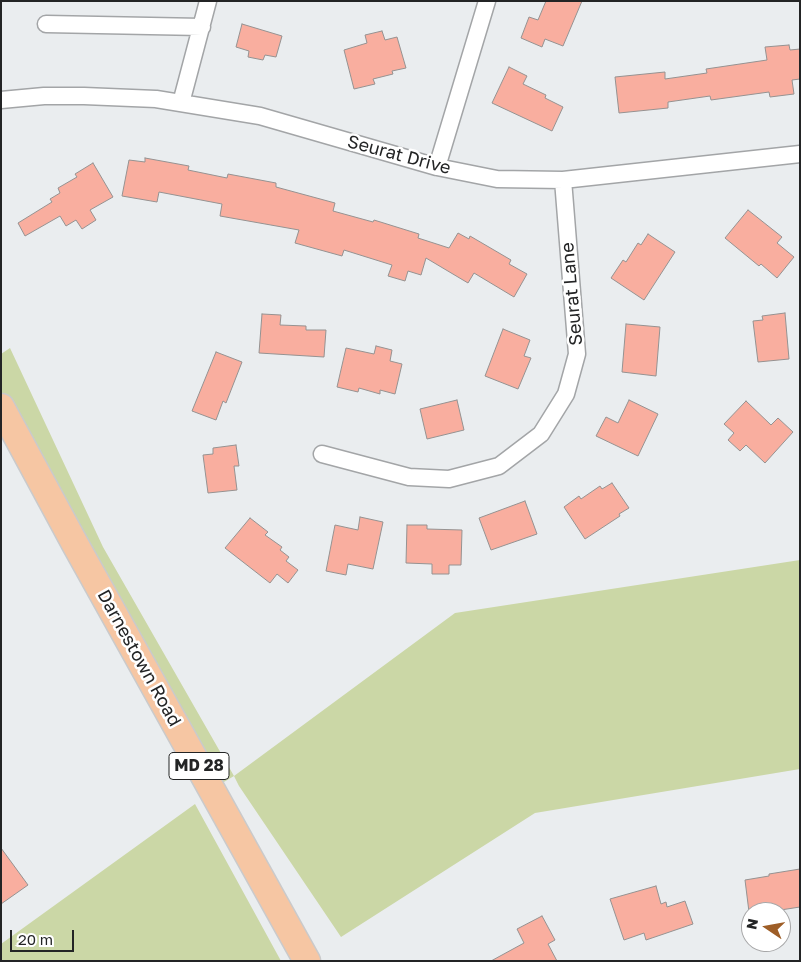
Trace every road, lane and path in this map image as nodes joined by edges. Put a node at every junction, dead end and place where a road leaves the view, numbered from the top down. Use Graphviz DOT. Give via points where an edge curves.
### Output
graph roads {
  1 [pos="208,1"];
  2 [pos="487,1"];
  3 [pos="46,24"];
  4 [pos="202,27"];
  5 [pos="1,100"];
  6 [pos="182,103"];
  7 [pos="800,154"];
  8 [pos="437,167"];
  9 [pos="563,180"];
  10 [pos="1,407"];
  11 [pos="322,454"];
  12 [pos="307,961"];
  1 -- 4 [label="street"];
  2 -- 8 [label="street"];
  3 -- 4 [label="street"];
  4 -- 6 [label="street"];
  5 -- 6 [label="street, Seurat Drive" via="84,96 156,98"];
  6 -- 8 [label="street, Seurat Drive" via="260,116"];
  7 -- 9 [label="street, Seurat Drive"];
  8 -- 9 [label="street, Seurat Drive" via="497,179"];
  9 -- 11 [label="street, Seurat Lane" via="577,354 566,394 541,434 499,466 450,480 409,477"];
  10 -- 12 [label="main road, Darnestown Road / MD 28"];
}
